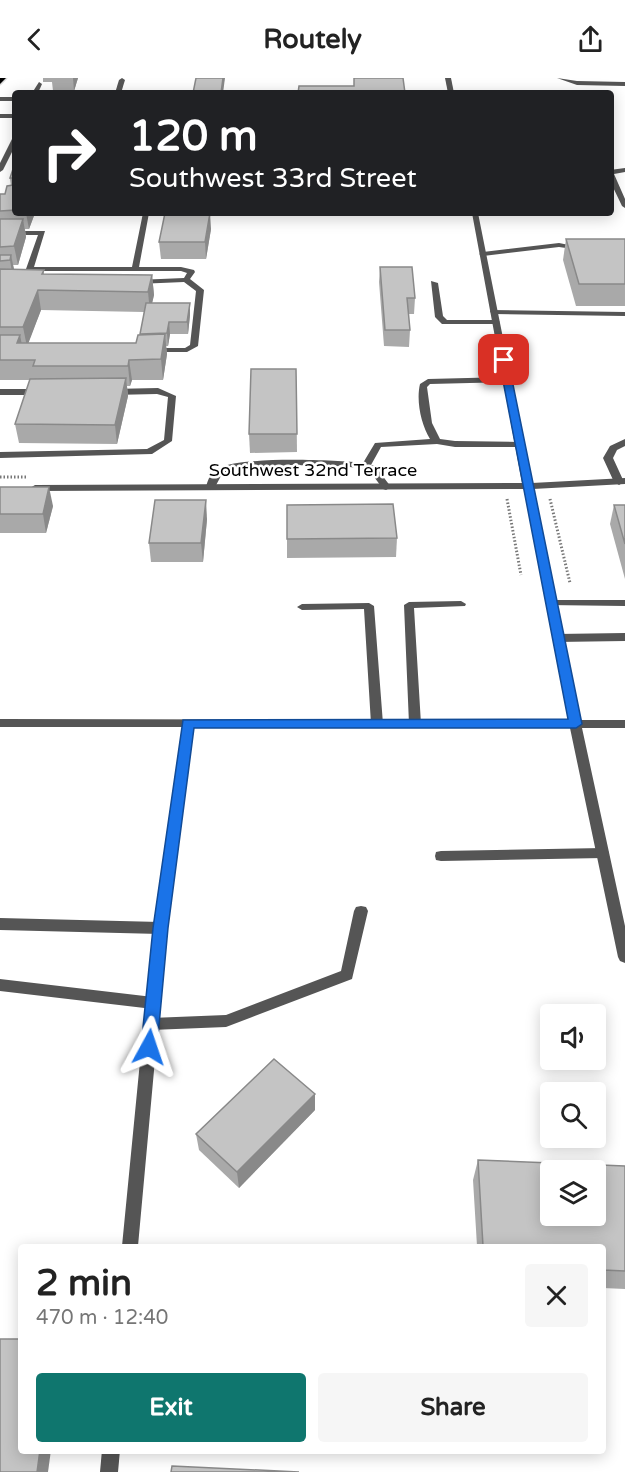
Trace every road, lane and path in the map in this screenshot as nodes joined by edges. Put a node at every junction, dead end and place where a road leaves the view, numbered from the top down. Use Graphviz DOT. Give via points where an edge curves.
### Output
graph roads {
  1 [pos="561,78"];
  2 [pos="122,80"];
  3 [pos="39,84"];
  4 [pos="625,84"];
  5 [pos="36,90"];
  6 [pos="119,90"];
  7 [pos="12,152"];
  8 [pos="2,173"];
  9 [pos="614,181"];
  10 [pos="625,206"];
  11 [pos="145,216"];
  12 [pos="476,216"];
  13 [pos="0,233"];
  14 [pos="590,249"];
  15 [pos="483,254"];
  16 [pos="30,269"];
  17 [pos="135,269"];
  18 [pos="20,270"];
  19 [pos="186,280"];
  20 [pos="123,283"];
  21 [pos="434,283"];
  22 [pos="625,314"];
  23 [pos="495,317"];
  24 [pos="142,350"];
  25 [pos="507,380"];
  26 [pos="0,392"];
  27 [pos="57,392"];
  28 [pos="102,392"];
  29 [pos="437,441"];
  30 [pos="625,442"];
  31 [pos="520,445"];
  32 [pos="0,456"];
  33 [pos="366,465"];
  34 [pos="622,482"];
  35 [pos="504,486"];
  36 [pos="528,486"];
  37 [pos="548,486"];
  38 [pos="211,487"];
  39 [pos="386,487"];
  40 [pos="22,488"];
  41 [pos="521,575"];
  42 [pos="570,583"];
  43 [pos="551,603"];
  44 [pos="625,603"];
  45 [pos="461,604"];
  46 [pos="302,607"];
  47 [pos="625,637"];
  48 [pos="557,638"];
  49 [pos="0,723"];
  50 [pos="188,724"];
  51 [pos="377,724"];
  52 [pos="415,724"];
  53 [pos="576,724"];
  54 [pos="625,724"];
  55 [pos="603,853"];
  56 [pos="441,856"];
  57 [pos="361,911"];
  58 [pos="0,924"];
  59 [pos="160,928"];
  60 [pos="625,957"];
  61 [pos="0,985"];
  62 [pos="153,1003"];
  63 [pos="151,1024"];
  64 [pos="130,1244"];
  65 [pos="111,1454"];
  66 [pos="109,1472"];
  1 -- 4 [label="street" via="577,83"];
  2 -- 6 [label="street"];
  3 -- 5 [label="street"];
  7 -- 8 [label="street"];
  9 -- 10 [label="street"];
  11 -- 17 [label="street"];
  12 -- 15 [label="street"];
  13 -- 16 [label="street" via="42,233"];
  14 -- 15 [label="street" via="559,245"];
  15 -- 23 [label="street"];
  16 -- 17 [label="street"];
  16 -- 18 [label="street"];
  17 -- 19 [label="street" via="181,269 191,272"];
  19 -- 20 [label="street"];
  19 -- 24 [label="street" via="200,290 194,346 187,350"];
  21 -- 23 [label="street" via="439,317 445,322"];
  22 -- 23 [label="street"];
  23 -- 25 [label="street"];
  25 -- 29 [label="street" via="436,381 423,386 430,432"];
  25 -- 31 [label="street"];
  26 -- 27 [label="street"];
  28 -- 32 [label="street" via="159,392 172,396 168,441 149,452"];
  29 -- 31 [label="street"];
  29 -- 33 [label="street" via="378,445"];
  30 -- 34 [label="street" via="613,448 608,458"];
  31 -- 36 [label="street"];
  33 -- 38 [label="street" via="232,467 214,476"];
  33 -- 39 [label="street"];
  34 -- 37 [label="street, Southwest 32nd Terrace"];
  35 -- 36 [label="street, Southwest 32nd Terrace"];
  35 -- 39 [label="street, Southwest 32nd Terrace"];
  35 -- 41 [label="path"];
  36 -- 37 [label="street, Southwest 32nd Terrace"];
  36 -- 43 [label="street"];
  37 -- 42 [label="path"];
  38 -- 39 [label="street, Southwest 32nd Terrace"];
  38 -- 40 [label="street, Southwest 32nd Terrace"];
  43 -- 44 [label="street"];
  43 -- 48 [label="street"];
  45 -- 52 [label="street" via="409,604"];
  46 -- 51 [label="street" via="369,606"];
  47 -- 48 [label="street"];
  48 -- 53 [label="street"];
  49 -- 50 [label="street"];
  50 -- 51 [label="street"];
  50 -- 59 [label="street"];
  51 -- 52 [label="street"];
  52 -- 53 [label="street"];
  53 -- 54 [label="street"];
  53 -- 55 [label="street"];
  55 -- 56 [label="street"];
  55 -- 60 [label="street"];
  57 -- 63 [label="street" via="347,975 226,1021"];
  58 -- 59 [label="street"];
  59 -- 62 [label="street"];
  61 -- 62 [label="street"];
  62 -- 63 [label="street"];
  63 -- 64 [label="street"];
  65 -- 66 [label="street"];
}
